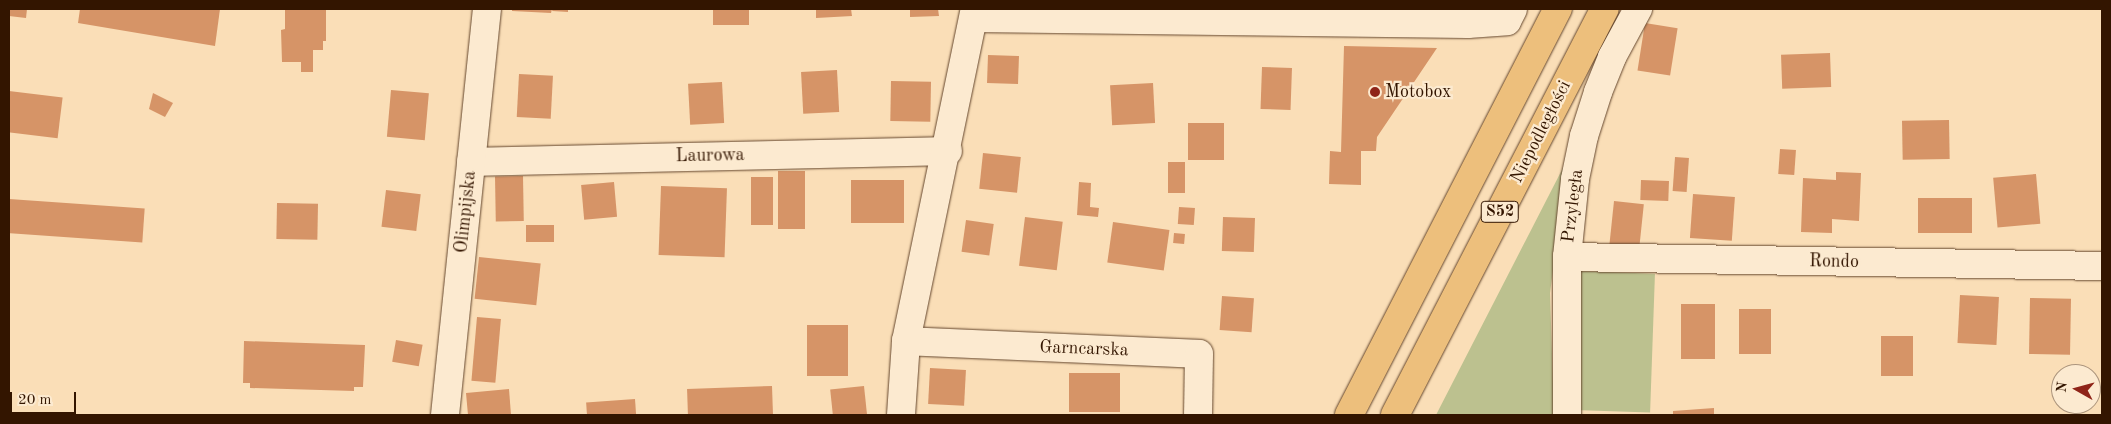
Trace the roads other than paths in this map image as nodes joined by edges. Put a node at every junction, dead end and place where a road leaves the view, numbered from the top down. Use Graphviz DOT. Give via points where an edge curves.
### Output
graph roads {
  1 [pos="487,9"];
  2 [pos="1513,9"];
  3 [pos="1558,9"];
  4 [pos="1605,9"];
  5 [pos="1638,9"];
  6 [pos="975,13"];
  7 [pos="948,151"];
  8 [pos="471,162"];
  9 [pos="1567,257"];
  10 [pos="2102,266"];
  11 [pos="906,341"];
  12 [pos="445,415"];
  13 [pos="901,415"];
  14 [pos="1198,415"];
  15 [pos="1348,415"];
  16 [pos="1395,415"];
  17 [pos="1567,415"];
  1 -- 8 [label="street, Olimpijska"];
  2 -- 6 [label="street" via="1507,21 1468,24"];
  3 -- 15 [label="highway, S52"];
  4 -- 16 [label="highway, Niepodległości / S52"];
  5 -- 9 [label="street, Przyległa" via="1612,57 1584,136"];
  6 -- 7 [label="street"];
  7 -- 8 [label="street, Laurowa"];
  7 -- 11 [label="street"];
  8 -- 12 [label="street, Olimpijska"];
  9 -- 10 [label="street, Rondo"];
  9 -- 17 [label="street, Przyległa"];
  11 -- 13 [label="street"];
  11 -- 14 [label="street, Garncarska" via="1200,354"];
}
